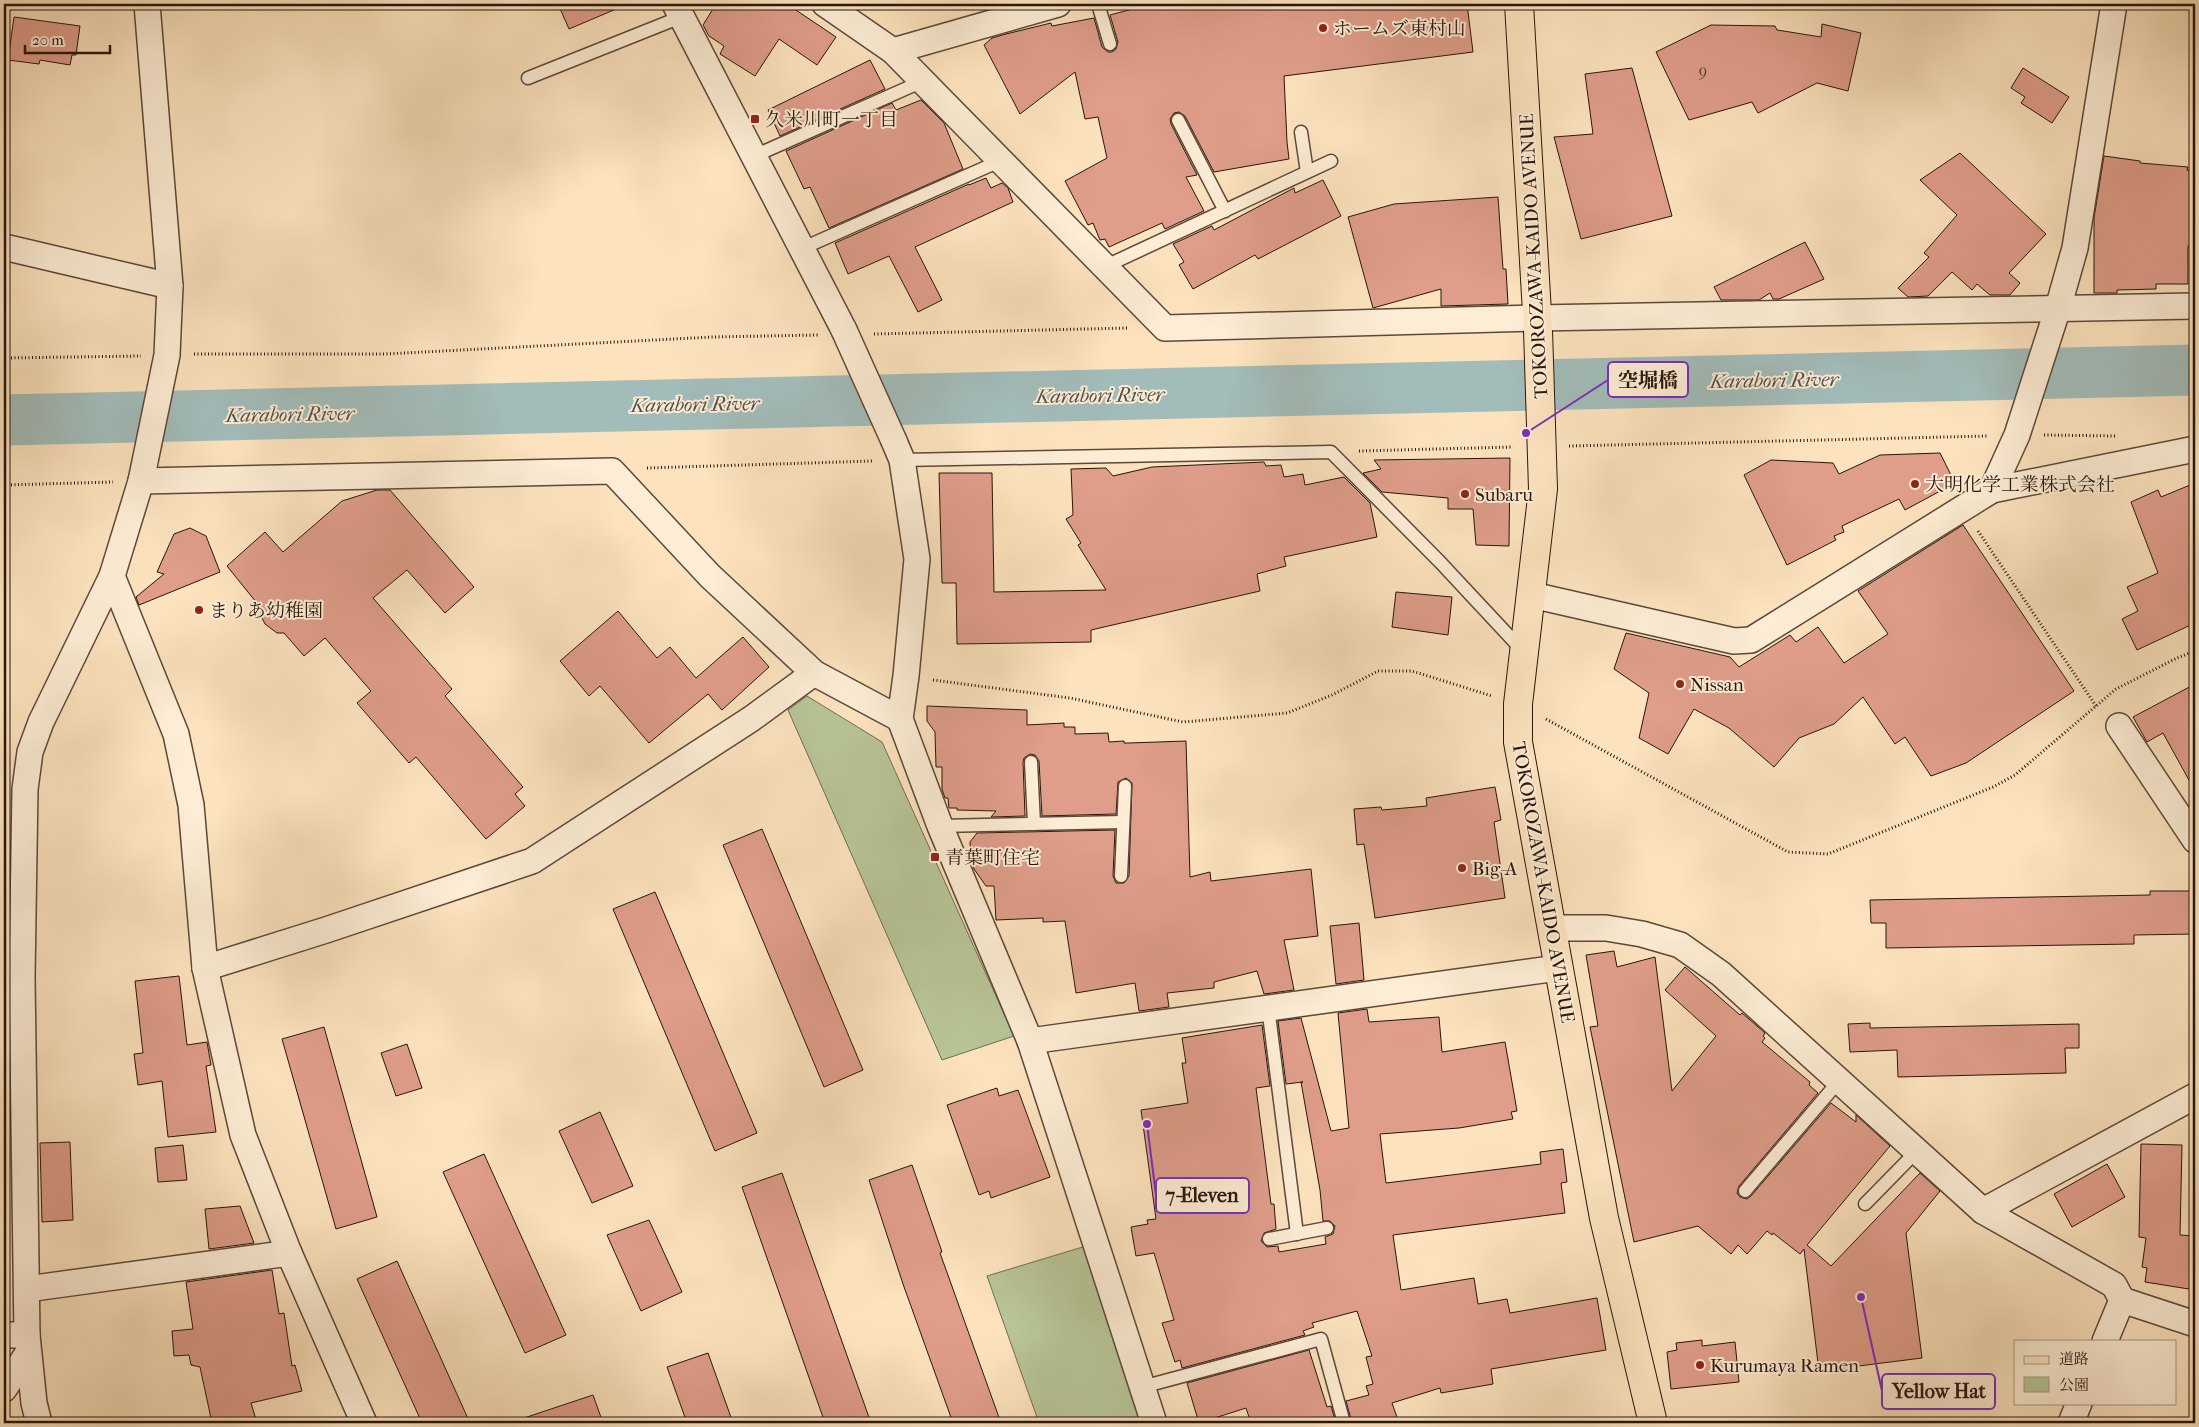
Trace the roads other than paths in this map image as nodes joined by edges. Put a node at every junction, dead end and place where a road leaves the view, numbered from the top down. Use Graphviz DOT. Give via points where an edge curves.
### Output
graph roads {
  1 [pos="147,4"];
  2 [pos="825,4"];
  3 [pos="1058,4"];
  4 [pos="1098,4"];
  5 [pos="1520,4"];
  6 [pos="2114,4"];
  7 [pos="678,10"];
  8 [pos="1110,44"];
  9 [pos="893,51"];
  10 [pos="528,78"];
  11 [pos="923,81"];
  12 [pos="1178,120"];
  13 [pos="1301,132"];
  14 [pos="754,156"];
  15 [pos="1000,161"];
  16 [pos="1331,161"];
  17 [pos="1307,172"];
  18 [pos="1225,211"];
  19 [pos="4,246"];
  20 [pos="803,248"];
  21 [pos="1106,266"];
  22 [pos="170,286"];
  23 [pos="2195,306"];
  24 [pos="2058,308"];
  25 [pos="1538,324"];
  26 [pos="2195,449"];
  27 [pos="898,450"];
  28 [pos="142,476"];
  29 [pos="1992,490"];
  30 [pos="112,576"];
  31 [pos="1532,595"];
  32 [pos="1524,652"];
  33 [pos="814,673"];
  34 [pos="900,719"];
  35 [pos="2119,726"];
  36 [pos="1031,762"];
  37 [pos="1125,786"];
  38 [pos="1123,822"];
  39 [pos="1034,824"];
  40 [pos="940,826"];
  41 [pos="2195,840"];
  42 [pos="1121,876"];
  43 [pos="1552,928"];
  44 [pos="205,968"];
  45 [pos="1558,968"];
  46 [pos="13,975"];
  47 [pos="1268,1007"];
  48 [pos="1030,1041"];
  49 [pos="1839,1081"];
  50 [pos="2195,1096"];
  51 [pos="1916,1151"];
  52 [pos="1744,1191"];
  53 [pos="1865,1204"];
  54 [pos="1984,1211"];
  55 [pos="1327,1228"];
  56 [pos="1298,1234"];
  57 [pos="1270,1239"];
  58 [pos="289,1253"];
  59 [pos="27,1289"];
  60 [pos="2122,1300"];
  61 [pos="2195,1324"];
  62 [pos="2105,1340"];
  63 [pos="19,1341"];
  64 [pos="1142,1387"];
  65 [pos="4,1389"];
  66 [pos="2079,1404"];
  67 [pos="40,1423"];
  68 [pos="364,1423"];
  69 [pos="1154,1423"];
  70 [pos="1344,1423"];
  71 [pos="1653,1423"];
  72 [pos="2071,1423"];
  1 -- 22 [label="street"];
  2 -- 9 [label="street"];
  3 -- 9 [label="street"];
  4 -- 8 [label="lane"];
  5 -- 25 [label="main road, TOKOROZAWA-KAIDO AVENUE"];
  6 -- 24 [label="street" via="2074,248"];
  7 -- 10 [label="lane"];
  7 -- 14 [label="street"];
  9 -- 11 [label="street"];
  11 -- 14 [label="lane"];
  11 -- 15 [label="street"];
  12 -- 18 [label="lane"];
  13 -- 17 [label="lane"];
  14 -- 20 [label="street"];
  15 -- 20 [label="lane"];
  15 -- 21 [label="street"];
  16 -- 17 [label="lane"];
  17 -- 18 [label="lane"];
  18 -- 21 [label="lane"];
  19 -- 22 [label="street"];
  20 -- 27 [label="street, bridge" via="834,332"];
  21 -- 25 [label="street" via="1165,328"];
  22 -- 28 [label="street" via="167,355"];
  23 -- 24 [label="street"];
  24 -- 25 [label="street"];
  24 -- 29 [label="street" via="2019,430"];
  25 -- 31 [label="main road, TOKOROZAWA-KAIDO AVENUE" via="1543,489"];
  26 -- 29 [label="street"];
  27 -- 32 [label="lane" via="1331,452"];
  27 -- 34 [label="street" via="917,559"];
  28 -- 30 [label="street"];
  28 -- 33 [label="street" via="612,471 710,576"];
  29 -- 31 [label="street" via="1751,640 1734,641"];
  30 -- 44 [label="street" via="176,734 191,806"];
  30 -- 46 [label="street" via="41,722 30,752"];
  31 -- 32 [label="main road, TOKOROZAWA-KAIDO AVENUE"];
  32 -- 43 [label="main road, TOKOROZAWA-KAIDO AVENUE" via="1518,704 1518,742"];
  33 -- 34 [label="street"];
  33 -- 44 [label="street" via="751,719 532,861"];
  34 -- 40 [label="street"];
  35 -- 41 [label="street"];
  36 -- 39 [label="lane"];
  37 -- 38 [label="lane"];
  38 -- 39 [label="lane"];
  38 -- 42 [label="lane"];
  39 -- 40 [label="lane"];
  40 -- 48 [label="street"];
  43 -- 45 [label="main road, TOKOROZAWA-KAIDO AVENUE"];
  43 -- 49 [label="street" via="1606,928 1680,945 1721,974"];
  44 -- 58 [label="street" via="243,1135"];
  45 -- 47 [label="street"];
  45 -- 71 [label="main road, TOKOROZAWA-KAIDO AVENUE" via="1604,1218"];
  46 -- 59 [label="street"];
  47 -- 48 [label="street"];
  47 -- 56 [label="lane"];
  48 -- 64 [label="street"];
  49 -- 51 [label="street"];
  49 -- 52 [label="lane"];
  50 -- 54 [label="street"];
  51 -- 53 [label="lane"];
  51 -- 54 [label="street"];
  54 -- 60 [label="street" via="2114,1285"];
  55 -- 56 [label="lane"];
  56 -- 57 [label="lane"];
  58 -- 59 [label="street"];
  58 -- 68 [label="street"];
  59 -- 63 [label="street"];
  60 -- 61 [label="street"];
  60 -- 62 [label="street"];
  63 -- 65 [label="street"];
  63 -- 67 [label="street"];
  64 -- 69 [label="street"];
  64 -- 70 [label="lane" via="1321,1339"];
  66 -- 72 [label="street"];
}
